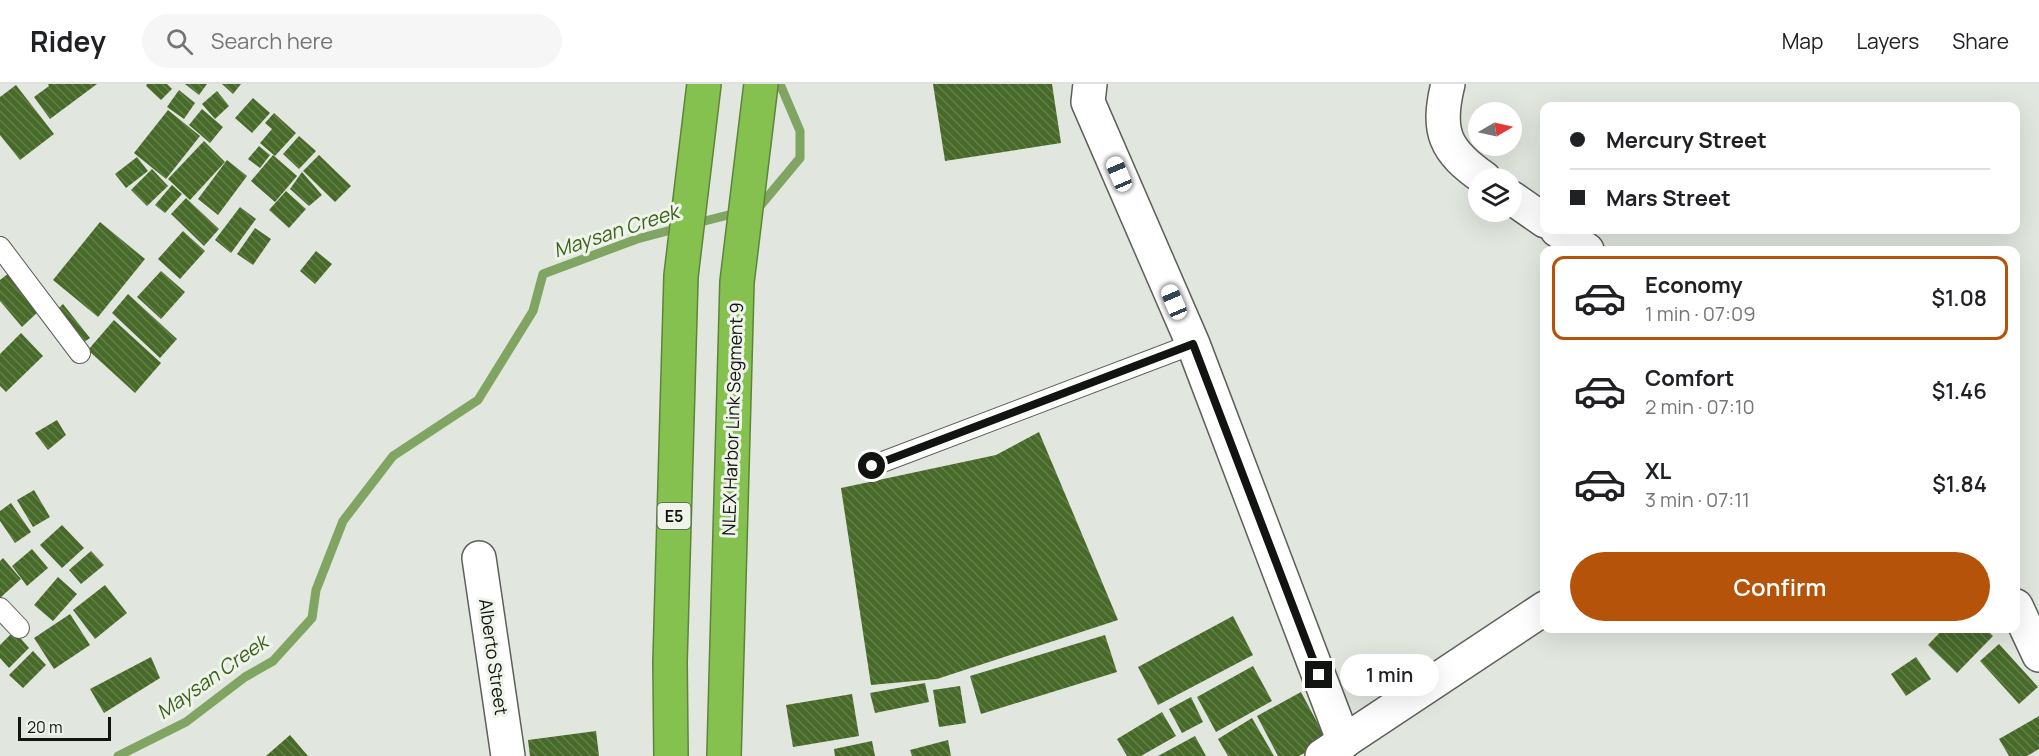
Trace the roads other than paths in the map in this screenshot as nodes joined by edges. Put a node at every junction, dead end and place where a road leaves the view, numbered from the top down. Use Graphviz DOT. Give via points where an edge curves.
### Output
graph roads {
  1 [pos="704,84"];
  2 [pos="761,84"];
  3 [pos="1090,84"];
  4 [pos="1448,84"];
  5 [pos="1470,168"];
  6 [pos="1522,205"];
  7 [pos="1540,218"];
  8 [pos="1563,234"];
  9 [pos="1581,246"];
  10 [pos="0,247"];
  11 [pos="1193,344"];
  12 [pos="80,353"];
  13 [pos="872,466"];
  14 [pos="479,558"];
  15 [pos="0,608"];
  16 [pos="1540,611"];
  17 [pos="2020,615"];
  18 [pos="19,628"];
  19 [pos="2039,655"];
  20 [pos="1333,749"];
  21 [pos="508,756"];
  22 [pos="671,756"];
  23 [pos="724,756"];
  1 -- 22 [label="highway, E5" via="681,276"];
  2 -- 23 [label="highway, NLEX Harbor Link Segment 9" via="737,282"];
  3 -- 11 [label="street" via="1088,102"];
  4 -- 5 [label="street" via="1442,120 1450,148"];
  6 -- 7 [label="street"];
  8 -- 9 [label="street"];
  10 -- 12 [label="lane"];
  11 -- 13 [label="lane"];
  11 -- 20 [label="street"];
  14 -- 21 [label="street, Alberto Street"];
  15 -- 18 [label="lane"];
  16 -- 20 [label="street"];
  17 -- 19 [label="street"];
}
